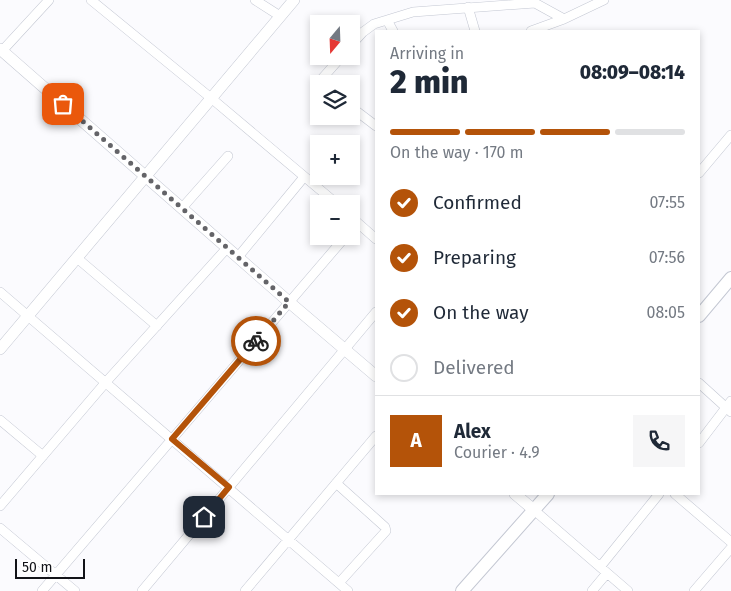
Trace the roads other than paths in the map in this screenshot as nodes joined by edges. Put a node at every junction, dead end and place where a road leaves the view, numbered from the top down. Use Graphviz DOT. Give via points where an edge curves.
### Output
graph roads {
  1 [pos="49,0"];
  2 [pos="91,0"];
  3 [pos="255,0"];
  4 [pos="294,0"];
  5 [pos="604,0"];
  6 [pos="468,7"];
  7 [pos="280,16"];
  8 [pos="564,19"];
  9 [pos="387,20"];
  10 [pos="392,30"];
  11 [pos="475,30"];
  12 [pos="534,30"];
  13 [pos="360,35"];
  14 [pos="1,50"];
  15 [pos="334,65"];
  16 [pos="325,75"];
  17 [pos="211,98"];
  18 [pos="360,114"];
  19 [pos="375,125"];
  20 [pos="731,135"];
  21 [pos="228,156"];
  22 [pos="700,171"];
  23 [pos="146,176"];
  24 [pos="304,177"];
  25 [pos="326,195"];
  26 [pos="182,208"];
  27 [pos="360,228"];
  28 [pos="375,237"];
  29 [pos="338,245"];
  30 [pos="227,248"];
  31 [pos="238,257"];
  32 [pos="78,258"];
  33 [pos="730,282"];
  34 [pos="0,292"];
  35 [pos="289,302"];
  36 [pos="375,313"];
  37 [pos="700,315"];
  38 [pos="28,317"];
  39 [pos="157,326"];
  40 [pos="0,349"];
  41 [pos="345,349"];
  42 [pos="375,375"];
  43 [pos="106,382"];
  44 [pos="700,384"];
  45 [pos="729,407"];
  46 [pos="0,420"];
  47 [pos="375,437"];
  48 [pos="172,439"];
  49 [pos="700,441"];
  50 [pos="43,456"];
  51 [pos="336,484"];
  52 [pos="229,487"];
  53 [pos="516,495"];
  54 [pos="547,495"];
  55 [pos="658,495"];
  56 [pos="675,495"];
  57 [pos="0,506"];
  58 [pos="534,510"];
  59 [pos="0,528"];
  60 [pos="289,538"];
  61 [pos="731,542"];
  62 [pos="731,548"];
  63 [pos="604,570"];
  64 [pos="56,575"];
  65 [pos="340,583"];
  66 [pos="42,591"];
  67 [pos="75,591"];
  68 [pos="142,591"];
  69 [pos="245,591"];
  70 [pos="348,591"];
  71 [pos="462,591"];
  72 [pos="592,591"];
  73 [pos="628,591"];
  74 [pos="694,591"];
  1 -- 14 [label="street"];
  2 -- 17 [label="street"];
  3 -- 7 [label="street"];
  4 -- 7 [label="street"];
  5 -- 8 [label="street"];
  6 -- 8 [label="street" via="535,3"];
  6 -- 9 [label="street" via="413,12"];
  6 -- 11 [label="street"];
  7 -- 17 [label="street"];
  8 -- 12 [label="street"];
  9 -- 10 [label="street"];
  9 -- 13 [label="street" via="374,24"];
  14 -- 23 [label="street"];
  15 -- 16 [label="street"];
  17 -- 23 [label="street"];
  17 -- 24 [label="street"];
  18 -- 19 [label="street"];
  20 -- 22 [label="street"];
  21 -- 26 [label="street"];
  23 -- 26 [label="street"];
  23 -- 32 [label="street"];
  24 -- 25 [label="street"];
  24 -- 31 [label="street"];
  26 -- 30 [label="street"];
  27 -- 28 [label="street"];
  29 -- 35 [label="street"];
  30 -- 31 [label="street"];
  30 -- 39 [label="street"];
  31 -- 35 [label="street"];
  32 -- 38 [label="street"];
  32 -- 39 [label="street"];
  33 -- 37 [label="main road"];
  34 -- 38 [label="street"];
  35 -- 41 [label="street"];
  35 -- 48 [label="street"];
  36 -- 41 [label="street"];
  38 -- 40 [label="street"];
  38 -- 43 [label="street"];
  39 -- 43 [label="street"];
  41 -- 42 [label="street"];
  41 -- 52 [label="street"];
  43 -- 48 [label="street"];
  43 -- 50 [label="street"];
  44 -- 45 [label="street"];
  45 -- 49 [label="street"];
  46 -- 50 [label="street"];
  47 -- 51 [label="street"];
  48 -- 52 [label="street"];
  48 -- 64 [label="street"];
  50 -- 57 [label="street"];
  51 -- 60 [label="street"];
  51 -- 65 [label="street" via="386,531"];
  52 -- 60 [label="street"];
  52 -- 68 [label="street"];
  53 -- 58 [label="street"];
  54 -- 58 [label="main road"];
  55 -- 63 [label="street"];
  56 -- 61 [label="street"];
  58 -- 63 [label="street"];
  58 -- 71 [label="main road"];
  59 -- 64 [label="street"];
  60 -- 65 [label="street"];
  60 -- 69 [label="street"];
  62 -- 74 [label="street"];
  63 -- 72 [label="street"];
  63 -- 73 [label="street"];
  64 -- 66 [label="street"];
  64 -- 67 [label="street"];
  65 -- 70 [label="street"];
}
